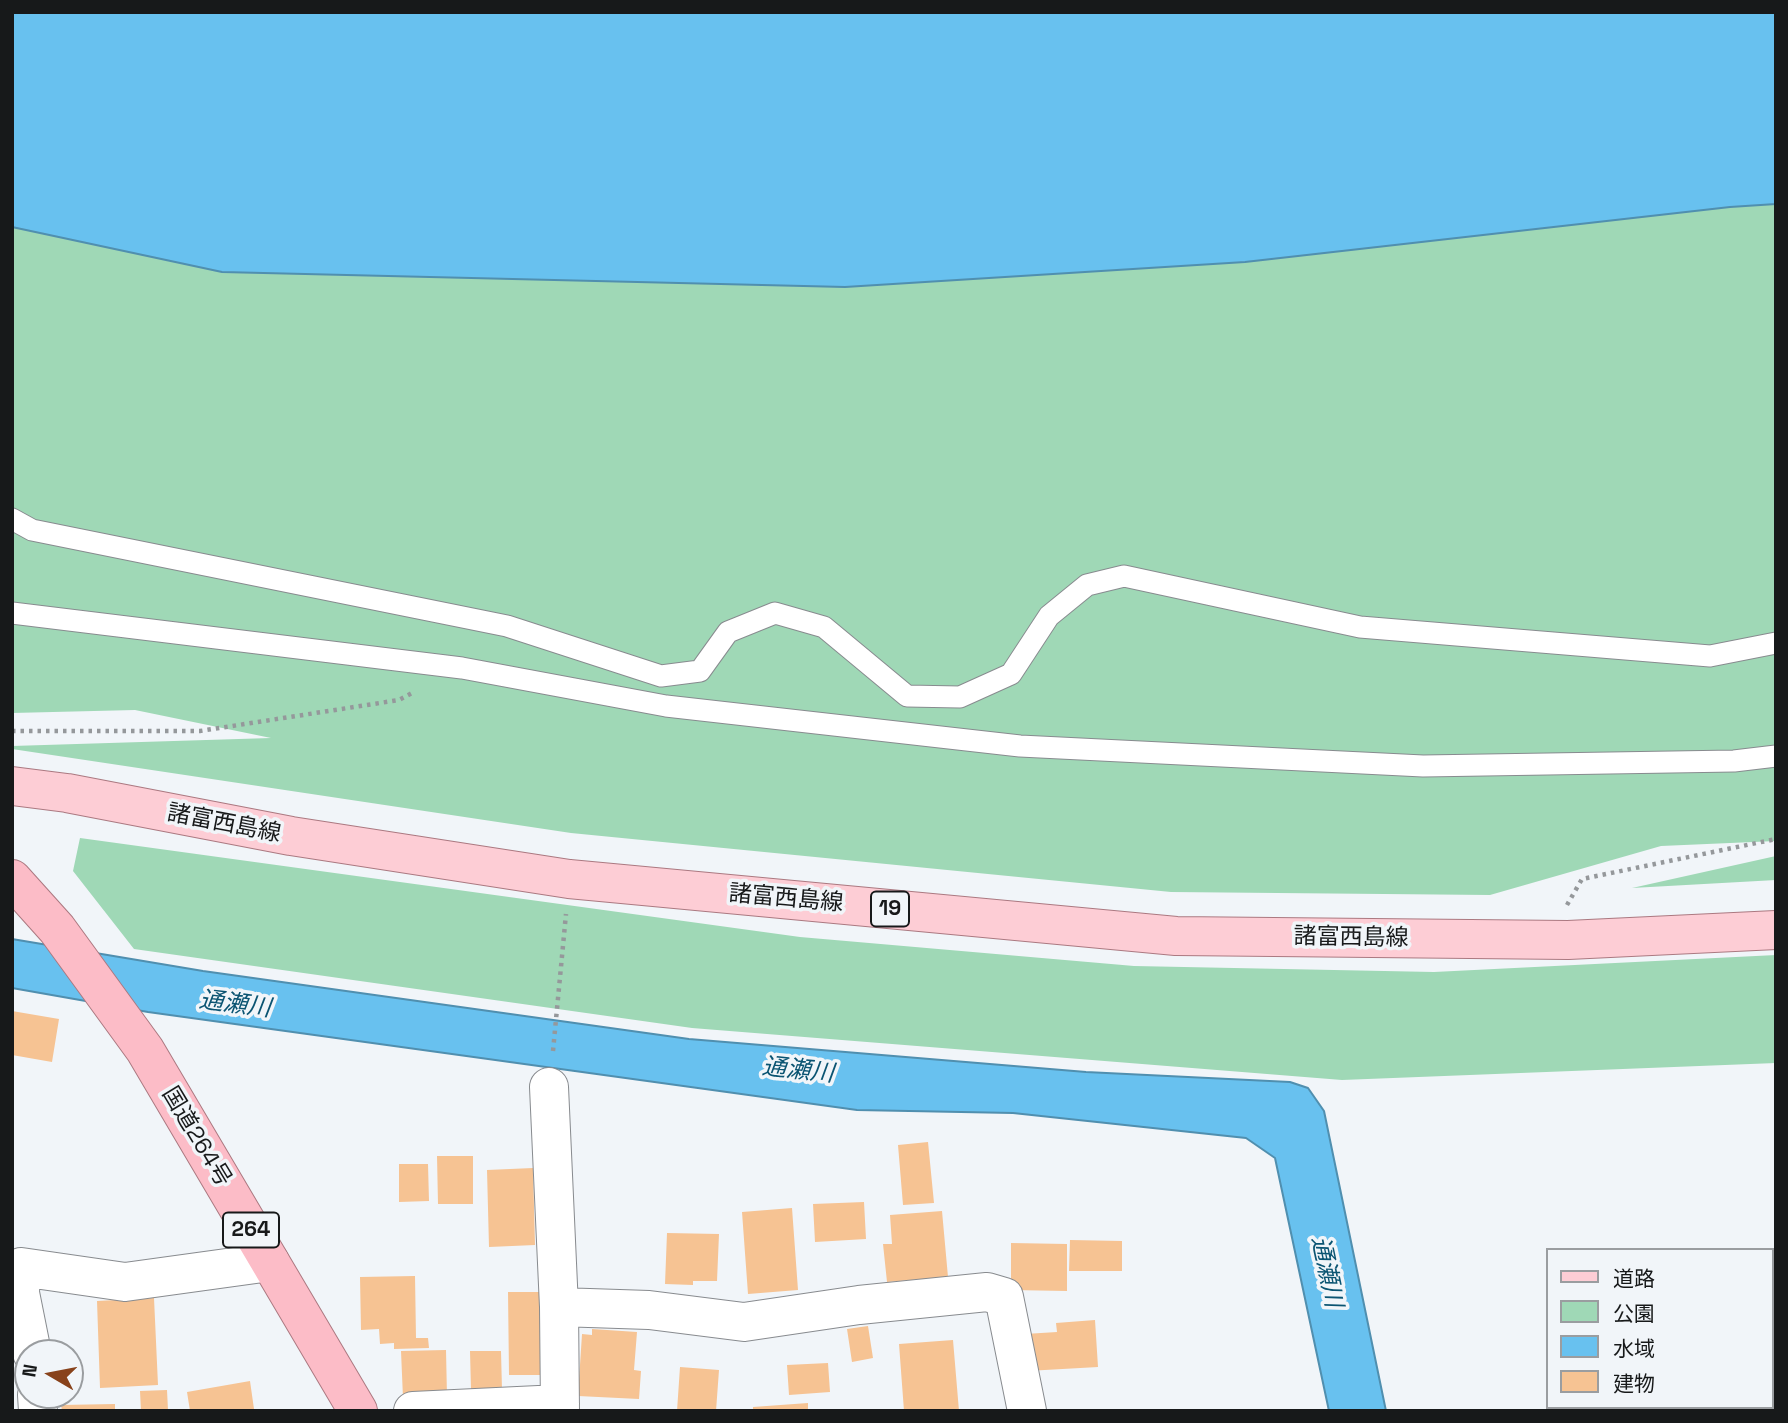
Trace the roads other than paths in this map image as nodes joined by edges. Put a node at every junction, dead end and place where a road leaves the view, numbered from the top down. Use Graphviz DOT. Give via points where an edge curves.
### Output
graph roads {
  1 [pos="12,519"];
  2 [pos="12,612"];
  3 [pos="1776,643"];
  4 [pos="1776,756"];
  5 [pos="12,786"];
  6 [pos="12,880"];
  7 [pos="1776,930"];
  8 [pos="549,1087"];
  9 [pos="270,1262"];
  10 [pos="559,1307"];
  11 [pos="29,1339"];
  12 [pos="560,1407"];
  13 [pos="358,1411"];
  14 [pos="413,1411"];
  15 [pos="1027,1411"];
  1 -- 3 [label="lane" via="32,530 507,625 661,676 700,671 728,632 775,613 824,627 907,696 960,697 1011,674 1049,616 1087,585 1124,576 1360,627 1710,656"];
  2 -- 4 [label="lane" via="462,668 667,706 1020,746 1423,766 1734,761"];
  5 -- 7 [label="main road, 諸富西島線 / 19" via="569,879 1176,936 1568,940"];
  6 -- 9 [label="highway, 国道264号 / 264" via="57,929 145,1050"];
  8 -- 10 [label="street"];
  9 -- 11 [label="street" via="125,1282 21,1267 20,1293"];
  9 -- 13 [label="highway, 国道264号 / 264"];
  10 -- 12 [label="street"];
  10 -- 15 [label="street" via="649,1310 744,1322 987,1292 1004,1297"];
  12 -- 14 [label="street"];
}
